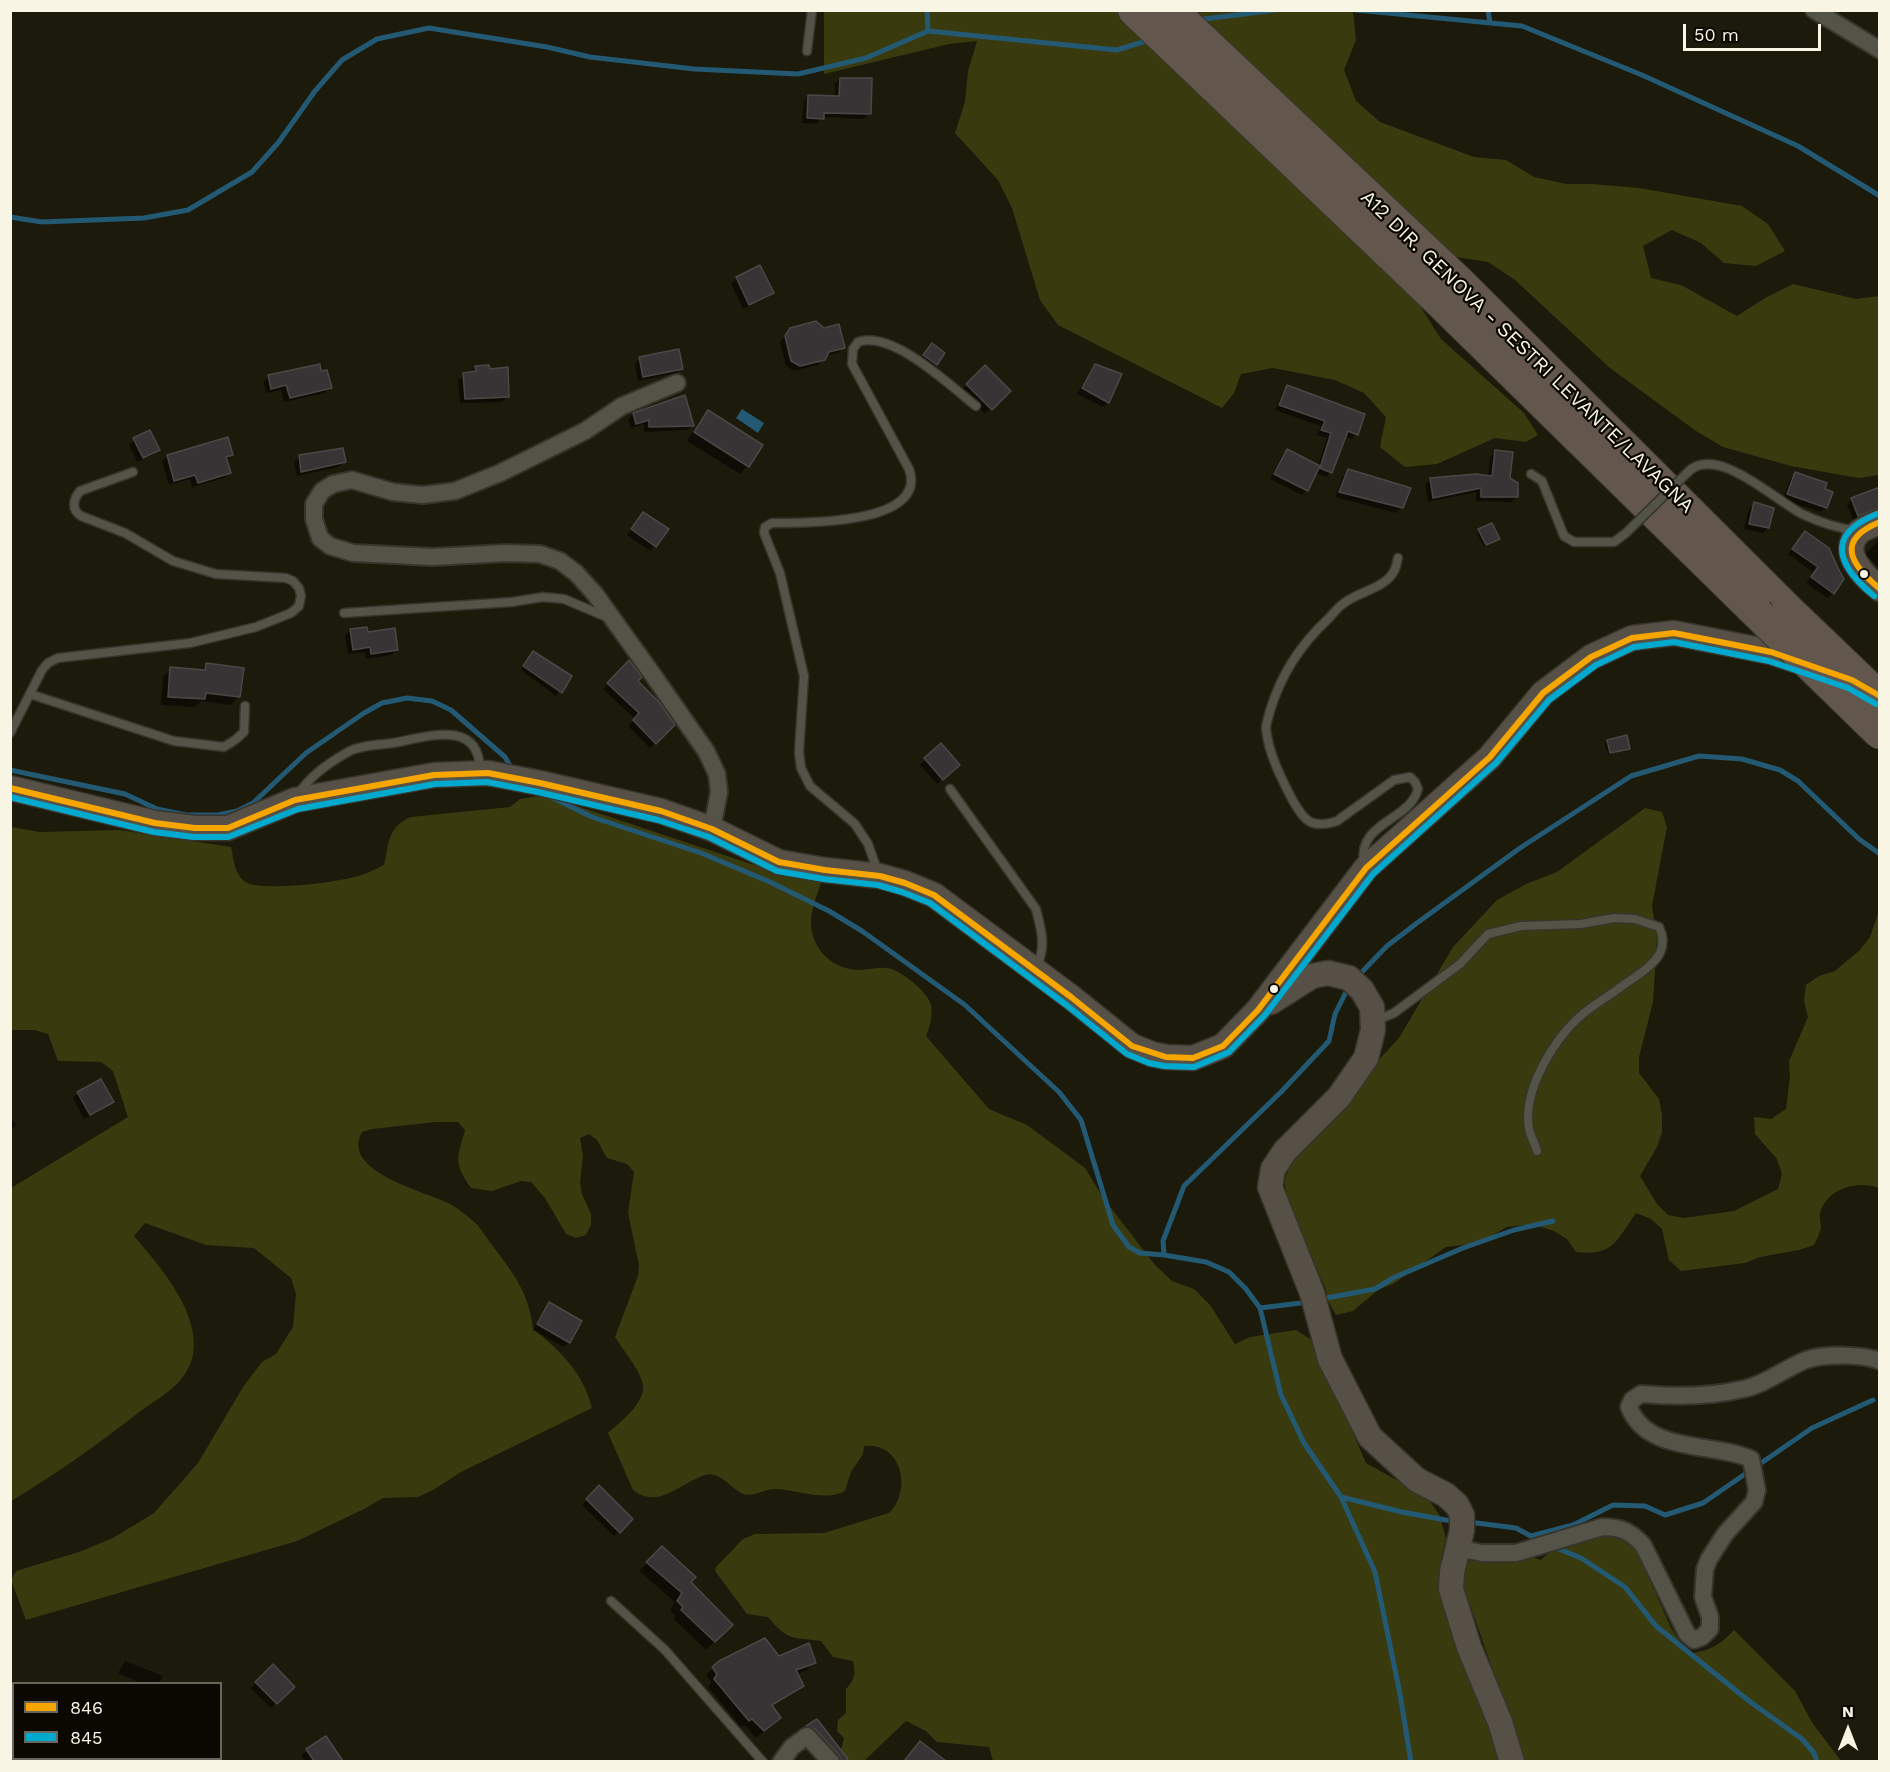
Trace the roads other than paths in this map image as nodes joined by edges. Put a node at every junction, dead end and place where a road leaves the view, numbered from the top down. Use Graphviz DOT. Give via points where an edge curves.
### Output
graph roads {
  1 [pos="813,10"];
  2 [pos="1134,10"];
  3 [pos="1171,10"];
  4 [pos="1814,10"];
  5 [pos="1880,50"];
  6 [pos="807,51"];
  7 [pos="1452,295"];
  8 [pos="678,383"];
  9 [pos="976,406"];
  10 [pos="133,472"];
  11 [pos="1531,474"];
  12 [pos="1869,527"];
  13 [pos="1398,558"];
  14 [pos="1880,589"];
  15 [pos="1773,612"];
  16 [pos="344,613"];
  17 [pos="610,618"];
  18 [pos="30,694"];
  19 [pos="1880,697"];
  20 [pos="246,706"];
  21 [pos="10,733"];
  22 [pos="1880,733"];
  23 [pos="480,774"];
  24 [pos="10,788"];
  25 [pos="950,789"];
  26 [pos="295,800"];
  27 [pos="712,829"];
  28 [pos="1366,868"];
  29 [pos="880,876"];
  30 [pos="1035,970"];
  31 [pos="1258,1010"];
  32 [pos="1372,1023"];
  33 [pos="1537,1151"];
  34 [pos="1880,1361"];
  35 [pos="1457,1548"];
  36 [pos="611,1601"];
  37 [pos="763,1761"];
  38 [pos="781,1761"];
  39 [pos="831,1761"];
  40 [pos="1512,1761"];
  1 -- 6 [label="lane"];
  2 -- 7 [label="highway"];
  3 -- 7 [label="highway, A12 DIR. GENOVA - SESTRI LEVANTE/LAVAGNA"];
  4 -- 5 [label="street"];
  7 -- 15 [label="highway"];
  8 -- 17 [label="street" via="622,406 585,431 455,491 423,495 393,492 352,480 333,484 322,491 314,504 320,538 330,546 353,553 432,557 540,554 560,561 576,573"];
  9 -- 29 [label="lane" via="897,348 874,340 858,342 853,348 852,364 909,469 912,485 891,508 867,515 822,523 772,523 765,527 804,676 801,768 810,786 855,824 868,844"];
  10 -- 18 [label="lane" via="80,491 74,498 76,512 125,533 173,561 216,574 286,578 299,588 299,606 256,627 190,643 58,658 42,670"];
  11 -- 12 [label="lane, bridge" via="1542,481 1564,536 1574,542 1614,542 1693,467 1702,464 1743,476 1802,514 1840,528"];
  12 -- 14 [label="street" via="1854,539 1854,563"];
  13 -- 28 [label="lane" via="1394,572 1383,582 1344,603 1309,637 1288,666 1266,726 1269,745 1288,791 1302,815 1314,824 1336,821 1394,780 1410,777 1415,782 1418,789 1413,801 1366,840"];
  15 -- 19 [label="highway, bridge"];
  15 -- 22 [label="highway, bridge"];
  16 -- 17 [label="lane" via="543,597 564,599"];
  17 -- 27 [label="street" via="706,751 717,774 719,792"];
  18 -- 20 [label="lane" via="174,741 224,747 244,732"];
  18 -- 21 [label="lane"];
  19 -- 28 [label="street" via="1852,680 1771,652 1674,633 1632,638 1592,657 1544,693 1490,757"];
  23 -- 26 [label="street" via="434,775"];
  23 -- 26 [label="lane" via="480,758 472,744 448,733 351,750 321,769"];
  23 -- 27 [label="street" via="540,783 661,811"];
  24 -- 26 [label="street" via="155,824 195,828 228,828"];
  25 -- 30 [label="lane" via="1036,909 1043,947"];
  27 -- 29 [label="street" via="779,862"];
  28 -- 31 [label="street"];
  29 -- 30 [label="street" via="934,895"];
  30 -- 31 [label="street" via="1132,1046 1166,1057 1193,1058 1222,1046"];
  31 -- 32 [label="street" via="1312,976 1328,973 1349,978 1362,990 1371,1007"];
  32 -- 33 [label="lane" via="1394,1013 1460,964 1488,934 1521,926 1581,924 1614,918 1635,919 1659,927 1659,955 1646,969 1583,1014 1559,1040 1540,1071 1531,1096 1529,1128"];
  32 -- 35 [label="street" via="1366,1058 1339,1097 1285,1151 1273,1169 1270,1187 1312,1293 1330,1359 1370,1437 1417,1480 1457,1505 1462,1530"];
  34 -- 35 [label="street" via="1851,1355 1808,1360 1745,1389 1691,1397 1641,1394 1632,1400 1629,1407 1633,1416 1658,1435 1682,1446 1751,1459 1757,1490 1754,1502 1709,1559 1703,1597 1710,1629 1702,1637 1694,1640 1687,1634 1643,1545 1633,1533 1602,1527 1516,1553"];
  35 -- 40 [label="street" via="1451,1589"];
  36 -- 37 [label="lane" via="665,1650"];
  38 -- 39 [label="street" via="807,1736"];
}
